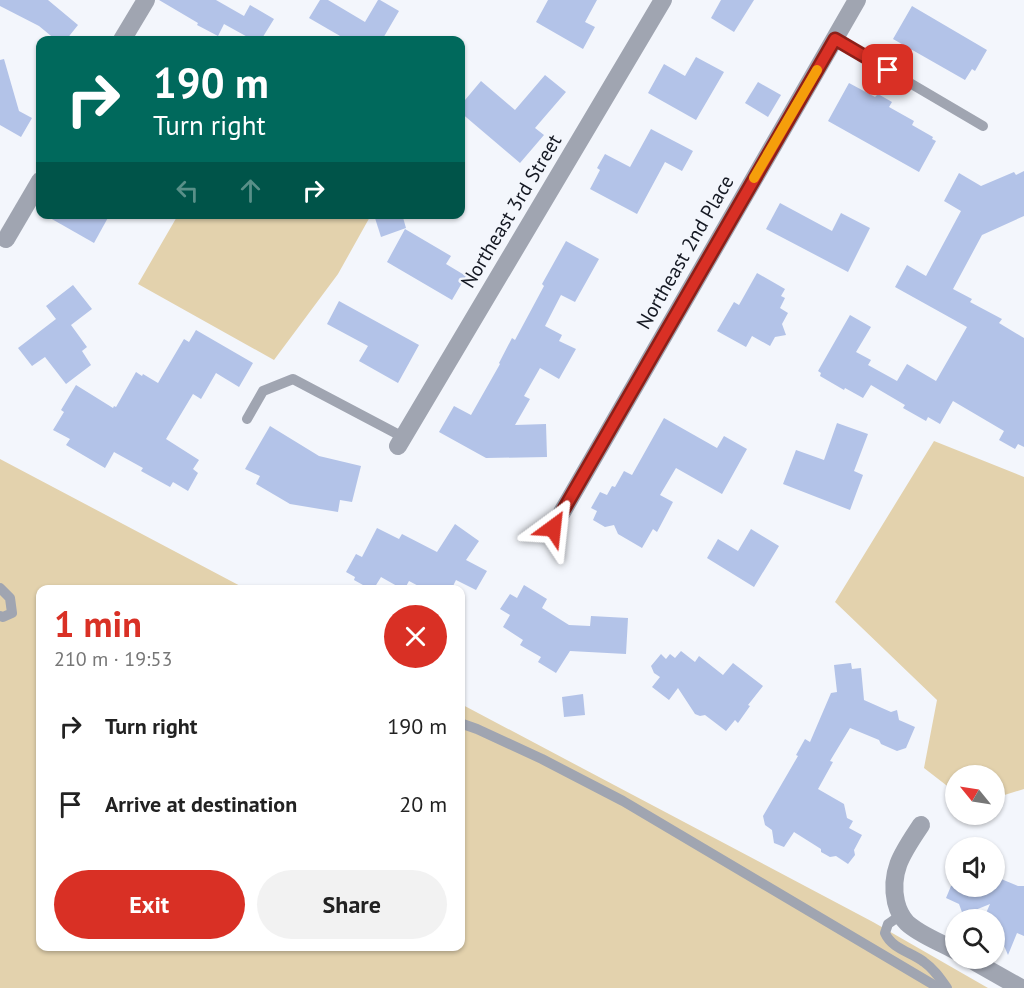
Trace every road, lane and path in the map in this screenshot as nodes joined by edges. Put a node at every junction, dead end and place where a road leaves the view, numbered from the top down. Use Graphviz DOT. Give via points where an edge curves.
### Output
graph roads {
  1 [pos="146,0"];
  2 [pos="663,0"];
  3 [pos="857,0"];
  4 [pos="124,36"];
  5 [pos="835,39"];
  6 [pos="983,126"];
  7 [pos="36,188"];
  8 [pos="6,239"];
  9 [pos="247,419"];
  10 [pos="401,441"];
  11 [pos="553,528"];
  12 [pos="0,588"];
  13 [pos="0,616"];
  14 [pos="465,725"];
  15 [pos="921,825"];
  16 [pos="901,915"];
  17 [pos="945,945"];
  18 [pos="988,969"];
  19 [pos="939,988"];
  20 [pos="947,988"];
  21 [pos="1021,988"];
  1 -- 4 [label="street"];
  2 -- 10 [label="street, Northeast 3rd Street"];
  3 -- 5 [label="street, Northeast 2nd Place"];
  5 -- 6 [label="lane"];
  5 -- 11 [label="street, Northeast 2nd Place"];
  7 -- 8 [label="street"];
  9 -- 10 [label="lane" via="263,391 293,379"];
  12 -- 13 [label="lane" via="10,598 12,613"];
  14 -- 19 [label="lane" via="623,801"];
  15 -- 16 [label="street" via="906,848 893,883"];
  16 -- 17 [label="street"];
  16 -- 20 [label="lane" via="888,924 888,939 923,961"];
  18 -- 21 [label="street"];
}
